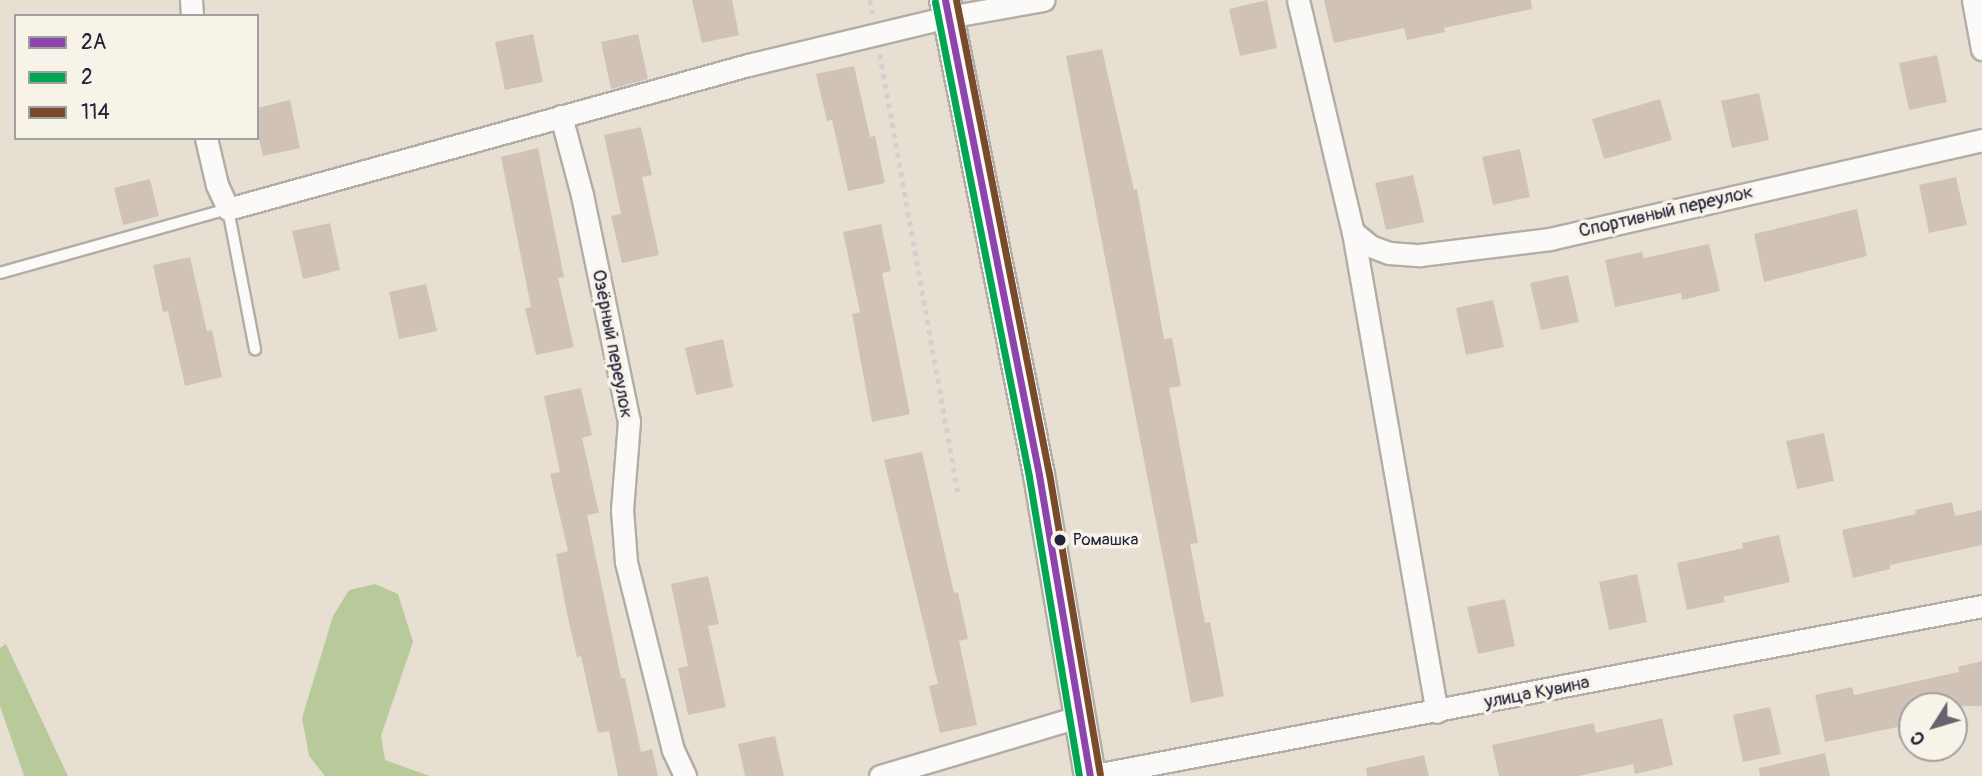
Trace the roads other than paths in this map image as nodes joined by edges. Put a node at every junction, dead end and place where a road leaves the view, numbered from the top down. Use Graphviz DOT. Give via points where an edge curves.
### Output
graph roads {
  1 [pos="1043,0"];
  2 [pos="1298,0"];
  3 [pos="1973,0"];
  4 [pos="947,8"];
  5 [pos="1982,49"];
  6 [pos="561,116"];
  7 [pos="206,140"];
  8 [pos="1982,140"];
  9 [pos="229,209"];
  10 [pos="1353,232"];
  11 [pos="0,273"];
  12 [pos="255,349"];
  13 [pos="1982,606"];
  14 [pos="1437,712"];
  15 [pos="1081,716"];
  16 [pos="685,776"];
  17 [pos="880,776"];
  18 [pos="1090,776"];
  1 -- 4 [label="street"];
  2 -- 10 [label="street"];
  3 -- 5 [label="street"];
  4 -- 6 [label="street" via="876,34"];
  4 -- 15 [label="main road" via="1039,475"];
  6 -- 9 [label="street"];
  6 -- 16 [label="street, Озёрный переулок" via="629,421 622,510 626,562 673,750"];
  7 -- 9 [label="street" via="217,185"];
  8 -- 10 [label="street, Спортивный переулок" via="1550,239 1420,255 1389,253 1370,246"];
  9 -- 11 [label="lane"];
  9 -- 12 [label="lane"];
  10 -- 14 [label="street"];
  13 -- 14 [label="street, улица Кувина"];
  14 -- 18 [label="street, улица Кувина"];
  15 -- 17 [label="street"];
  15 -- 18 [label="main road"];
}
